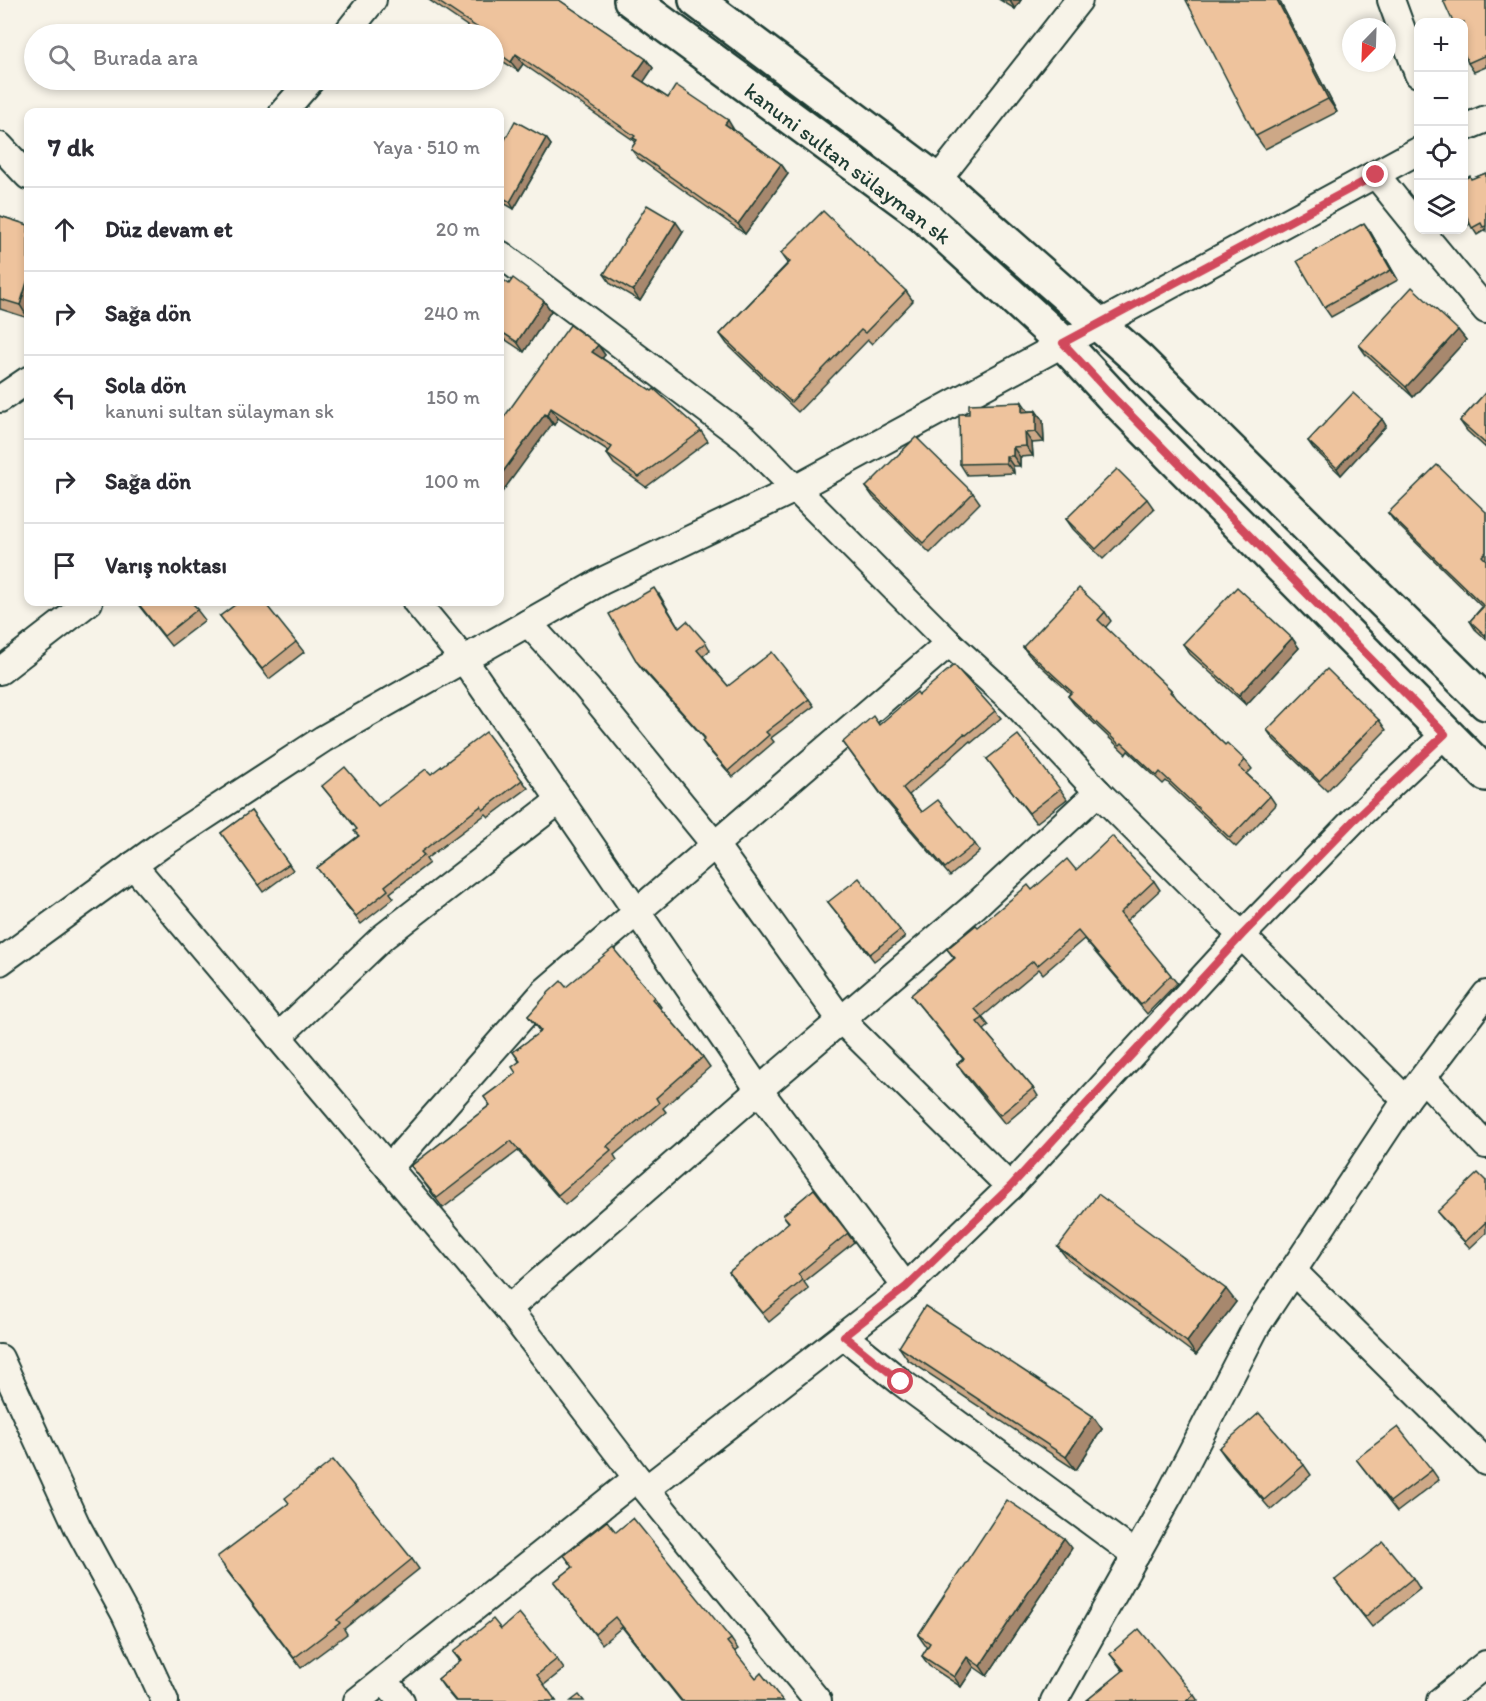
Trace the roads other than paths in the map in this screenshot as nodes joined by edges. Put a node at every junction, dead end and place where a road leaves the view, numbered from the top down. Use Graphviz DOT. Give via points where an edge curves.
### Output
graph roads {
  1 [pos="373,0"];
  2 [pos="631,0"];
  3 [pos="696,0"];
  4 [pos="1078,0"];
  5 [pos="1391,0"];
  6 [pos="354,24"];
  7 [pos="1418,72"];
  8 [pos="306,90"];
  9 [pos="296,108"];
  10 [pos="1486,119"];
  11 [pos="1468,126"];
  12 [pos="0,146"];
  13 [pos="1414,154"];
  14 [pos="24,172"];
  15 [pos="1376,175"];
  16 [pos="937,182"];
  17 [pos="1414,221"];
  18 [pos="1425,234"];
  19 [pos="504,257"];
  20 [pos="1486,310"];
  21 [pos="1098,323"];
  22 [pos="1063,343"];
  23 [pos="24,383"];
  24 [pos="0,399"];
  25 [pos="795,489"];
  26 [pos="84,606"];
  27 [pos="419,606"];
  28 [pos="528,623"];
  29 [pos="949,643"];
  30 [pos="464,660"];
  31 [pos="0,671"];
  32 [pos="1486,703"];
  33 [pos="1445,734"];
  34 [pos="1486,774"];
  35 [pos="1098,792"];
  36 [pos="560,800"];
  37 [pos="715,846"];
  38 [pos="133,865"];
  39 [pos="638,912"];
  40 [pos="1242,935"];
  41 [pos="0,962"];
  42 [pos="1486,994"];
  43 [pos="841,1020"];
  44 [pos="278,1037"];
  45 [pos="1423,1078"];
  46 [pos="759,1090"];
  47 [pos="1406,1100"];
  48 [pos="1486,1145"];
  49 [pos="389,1168"];
  50 [pos="1010,1187"];
  51 [pos="1293,1271"];
  52 [pos="906,1287"];
  53 [pos="508,1309"];
  54 [pos="844,1336"];
  55 [pos="0,1358"];
  56 [pos="1486,1462"];
  57 [pos="641,1484"];
  58 [pos="1137,1555"];
  59 [pos="1486,1664"];
  60 [pos="384,1680"];
  61 [pos="165,1701"];
  62 [pos="357,1701"];
  63 [pos="401,1701"];
  64 [pos="818,1701"];
  65 [pos="1054,1701"];
  66 [pos="1440,1701"];
  1 -- 6 [label="street"];
  2 -- 22 [label="main road, kanuni sultan sülayman sk" via="923,214"];
  3 -- 16 [label="main road"];
  4 -- 16 [label="street"];
  5 -- 7 [label="street"];
  8 -- 9 [label="street"];
  10 -- 11 [label="street"];
  12 -- 14 [label="street"];
  13 -- 15 [label="street"];
  15 -- 17 [label="street"];
  15 -- 21 [label="street"];
  16 -- 21 [label="main road"];
  18 -- 20 [label="street"];
  19 -- 25 [label="street" via="746,439"];
  21 -- 22 [label="street"];
  21 -- 32 [label="main road"];
  22 -- 25 [label="street"];
  22 -- 33 [label="main road, kanuni sultan sülayman sk"];
  23 -- 24 [label="street"];
  25 -- 28 [label="street" via="602,581"];
  25 -- 29 [label="street"];
  26 -- 31 [label="street"];
  27 -- 30 [label="street"];
  28 -- 30 [label="street"];
  28 -- 37 [label="street" via="587,688"];
  29 -- 35 [label="street" via="1015,703"];
  29 -- 37 [label="street"];
  30 -- 36 [label="street"];
  30 -- 38 [label="street" via="323,739"];
  33 -- 34 [label="main road, kanuni sultan sülayman sk"];
  33 -- 40 [label="street"];
  35 -- 40 [label="street"];
  35 -- 43 [label="street"];
  36 -- 39 [label="street"];
  36 -- 44 [label="street" via="383,937"];
  37 -- 39 [label="street"];
  37 -- 43 [label="street"];
  38 -- 41 [label="street"];
  38 -- 44 [label="street"];
  39 -- 46 [label="street"];
  39 -- 49 [label="street" via="545,991"];
  40 -- 47 [label="street"];
  40 -- 50 [label="street"];
  42 -- 45 [label="street"];
  43 -- 46 [label="street"];
  43 -- 50 [label="street"];
  44 -- 49 [label="street"];
  45 -- 47 [label="street"];
  45 -- 48 [label="street"];
  46 -- 52 [label="street"];
  46 -- 53 [label="street"];
  47 -- 51 [label="street"];
  49 -- 53 [label="street"];
  50 -- 52 [label="street"];
  51 -- 56 [label="street"];
  51 -- 58 [label="street" via="1257,1325"];
  52 -- 54 [label="street"];
  53 -- 57 [label="street"];
  54 -- 57 [label="street"];
  54 -- 58 [label="street"];
  55 -- 61 [label="street" via="77,1526 125,1614"];
  57 -- 60 [label="street"];
  57 -- 64 [label="street"];
  58 -- 65 [label="street"];
  59 -- 66 [label="street"];
  60 -- 62 [label="street"];
  60 -- 63 [label="street"];
}
